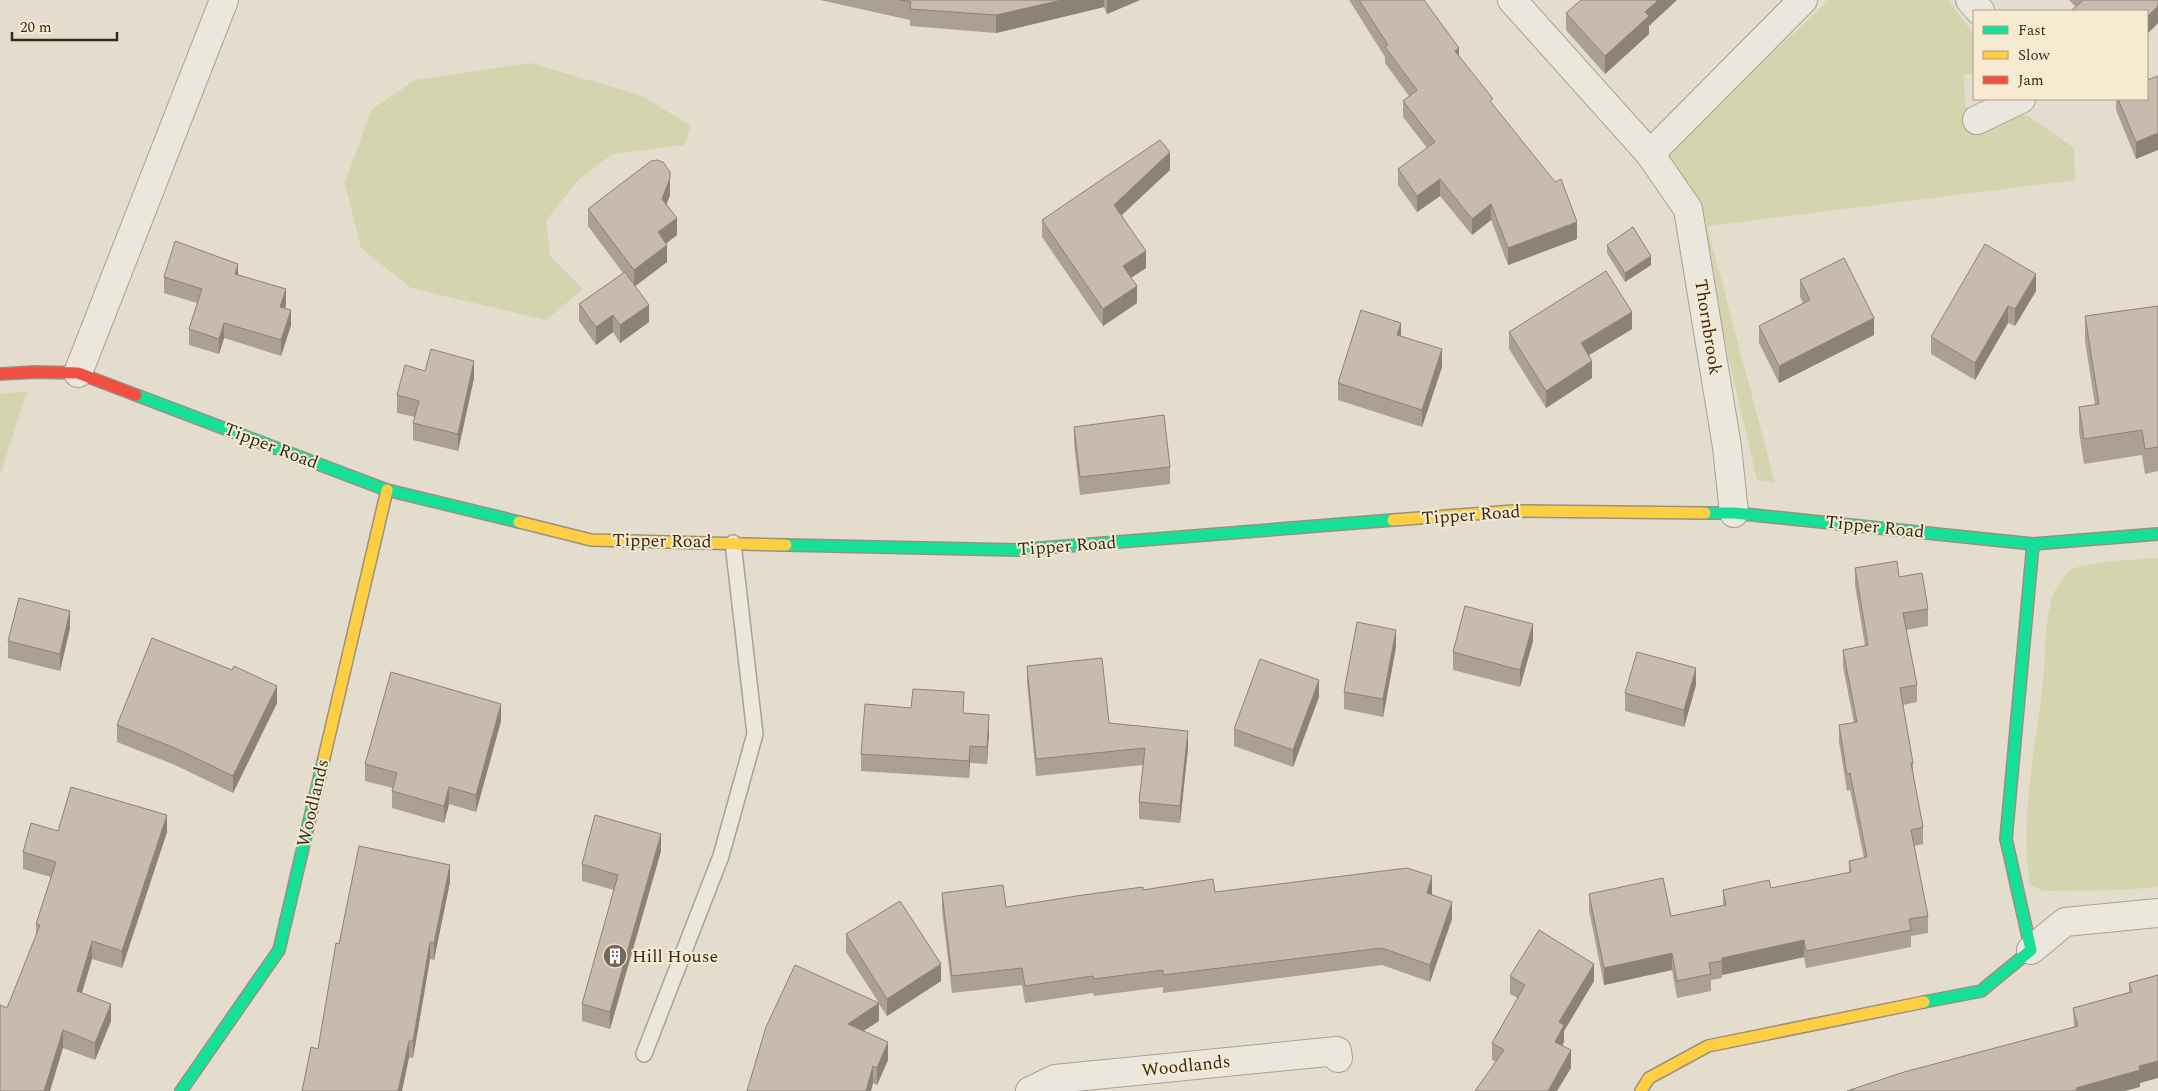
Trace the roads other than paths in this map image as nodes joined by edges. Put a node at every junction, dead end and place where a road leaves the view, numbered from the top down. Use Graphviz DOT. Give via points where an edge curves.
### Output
graph roads {
  1 [pos="224,0"];
  2 [pos="1512,0"];
  3 [pos="1803,0"];
  4 [pos="1970,0"];
  5 [pos="1979,10"];
  6 [pos="2019,100"];
  7 [pos="1977,120"];
  8 [pos="1650,154"];
  9 [pos="78,373"];
  10 [pos="0,374"];
  11 [pos="387,490"];
  12 [pos="1734,513"];
  13 [pos="2158,534"];
  14 [pos="733,543"];
  15 [pos="2033,544"];
  16 [pos="2158,913"];
  17 [pos="2031,950"];
  18 [pos="644,1054"];
  19 [pos="1338,1058"];
  20 [pos="181,1091"];
  21 [pos="1030,1091"];
  22 [pos="1641,1091"];
  1 -- 9 [label="street"];
  2 -- 8 [label="street, Thornbrook"];
  3 -- 8 [label="street"];
  4 -- 5 [label="street"];
  6 -- 7 [label="street"];
  8 -- 12 [label="street, Thornbrook" via="1688,209 1727,447"];
  9 -- 10 [label="street, Tipper Road"];
  9 -- 11 [label="street, Tipper Road"];
  11 -- 14 [label="street, Tipper Road" via="591,540"];
  11 -- 20 [label="street, Woodlands" via="279,950"];
  12 -- 14 [label="street, Tipper Road" via="1513,511 1017,550"];
  12 -- 15 [label="street, Tipper Road"];
  13 -- 15 [label="street, Tipper Road"];
  14 -- 18 [label="lane" via="754,734 721,856"];
  15 -- 17 [label="street" via="2006,839"];
  16 -- 17 [label="street" via="2064,922"];
  17 -- 22 [label="street" via="1981,991 1708,1046 1649,1078"];
  19 -- 21 [label="street, Woodlands" via="1337,1051 1055,1079"];
}
